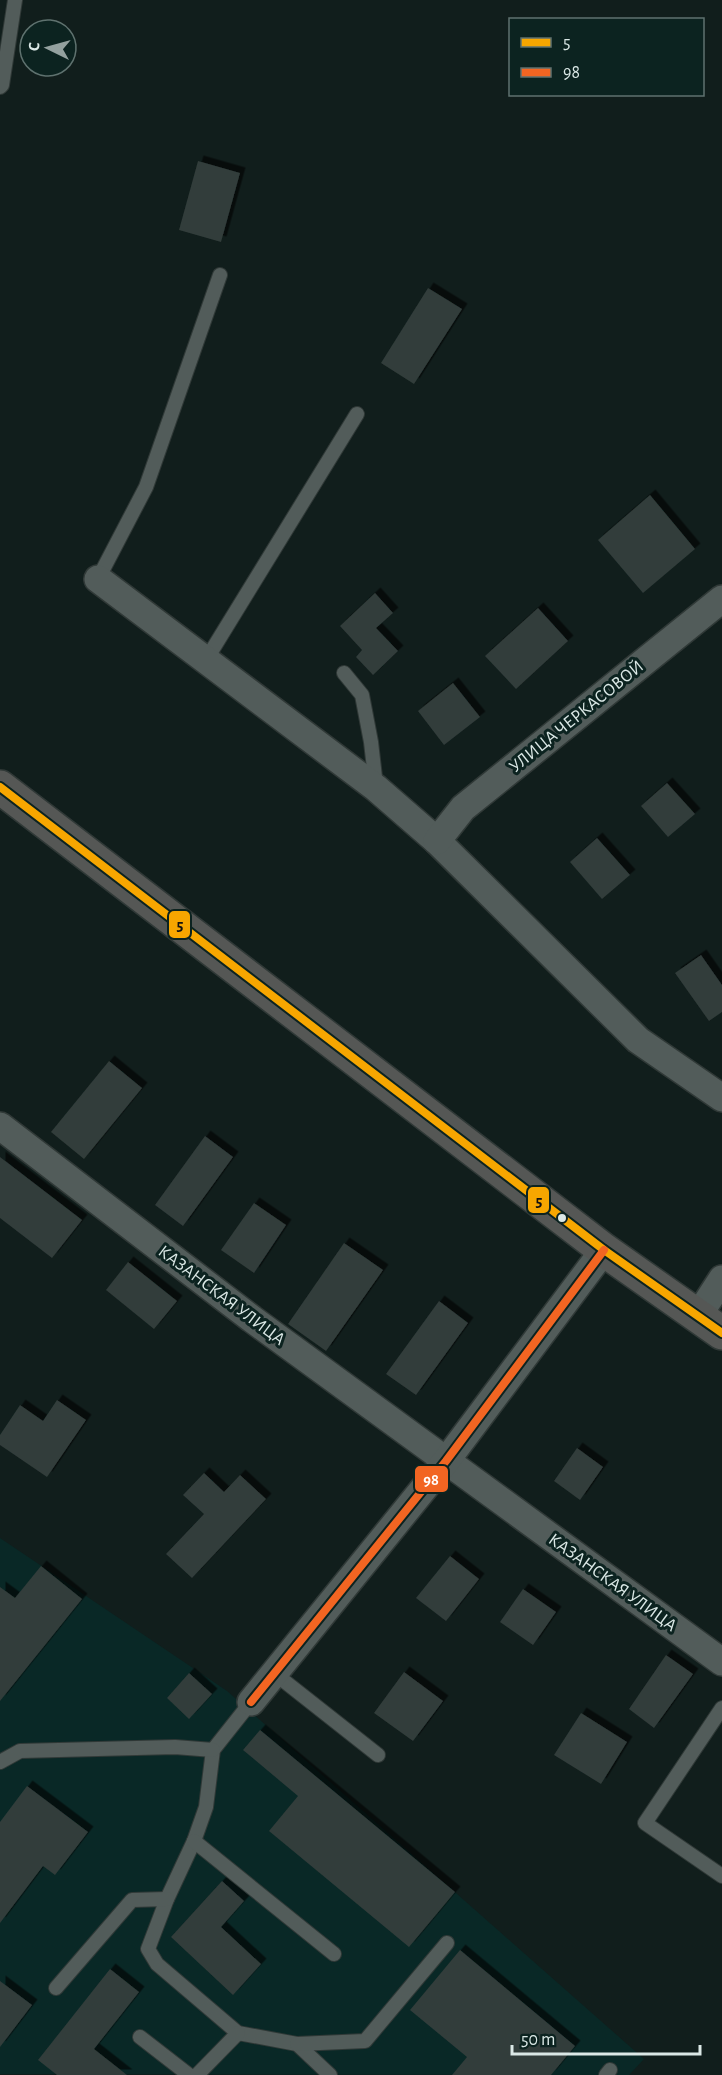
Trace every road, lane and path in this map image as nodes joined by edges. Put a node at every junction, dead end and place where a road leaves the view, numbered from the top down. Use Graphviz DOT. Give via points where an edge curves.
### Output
graph roads {
  1 [pos="15,0"];
  2 [pos="0,87"];
  3 [pos="220,275"];
  4 [pos="357,414"];
  5 [pos="98,579"];
  6 [pos="722,599"];
  7 [pos="206,660"];
  8 [pos="344,673"];
  9 [pos="0,787"];
  10 [pos="376,788"];
  11 [pos="437,841"];
  12 [pos="722,1098"];
  13 [pos="0,1126"];
  14 [pos="604,1250"];
  15 [pos="722,1279"];
  16 [pos="710,1325"];
  17 [pos="446,1461"];
  18 [pos="722,1662"];
  19 [pos="274,1673"];
  20 [pos="251,1702"];
  21 [pos="722,1708"];
  22 [pos="213,1750"];
  23 [pos="378,1755"];
  24 [pos="0,1762"];
  25 [pos="194,1842"];
  26 [pos="722,1876"];
  27 [pos="167,1899"];
  28 [pos="447,1943"];
  29 [pos="334,1954"];
  30 [pos="56,1988"];
  31 [pos="238,2033"];
  32 [pos="140,2037"];
  33 [pos="297,2044"];
  34 [pos="189,2075"];
  35 [pos="197,2075"];
  36 [pos="330,2075"];
  1 -- 2 [label="lane"];
  3 -- 5 [label="lane" via="146,487"];
  4 -- 7 [label="lane"];
  5 -- 7 [label="street"];
  6 -- 11 [label="street, УЛИЦА ЧЕРКАСОВОЙ" via="463,808"];
  7 -- 10 [label="street"];
  8 -- 10 [label="lane" via="362,695"];
  9 -- 14 [label="main road"];
  10 -- 11 [label="street"];
  11 -- 12 [label="street" via="638,1040"];
  13 -- 17 [label="street, КАЗАНСКАЯ УЛИЦА"];
  14 -- 16 [label="main road"];
  14 -- 17 [label="street"];
  15 -- 16 [label="street"];
  17 -- 18 [label="street, КАЗАНСКАЯ УЛИЦА"];
  17 -- 19 [label="street"];
  19 -- 20 [label="street"];
  19 -- 23 [label="lane"];
  20 -- 22 [label="lane"];
  21 -- 26 [label="lane" via="645,1823"];
  22 -- 24 [label="lane" via="174,1747 20,1751"];
  22 -- 25 [label="lane" via="206,1807"];
  25 -- 27 [label="lane"];
  25 -- 29 [label="lane"];
  27 -- 30 [label="lane" via="132,1900"];
  27 -- 31 [label="lane" via="148,1948 157,1964"];
  28 -- 33 [label="lane" via="365,2041"];
  31 -- 33 [label="lane"];
  31 -- 35 [label="lane"];
  32 -- 34 [label="lane"];
  33 -- 36 [label="lane"];
}
